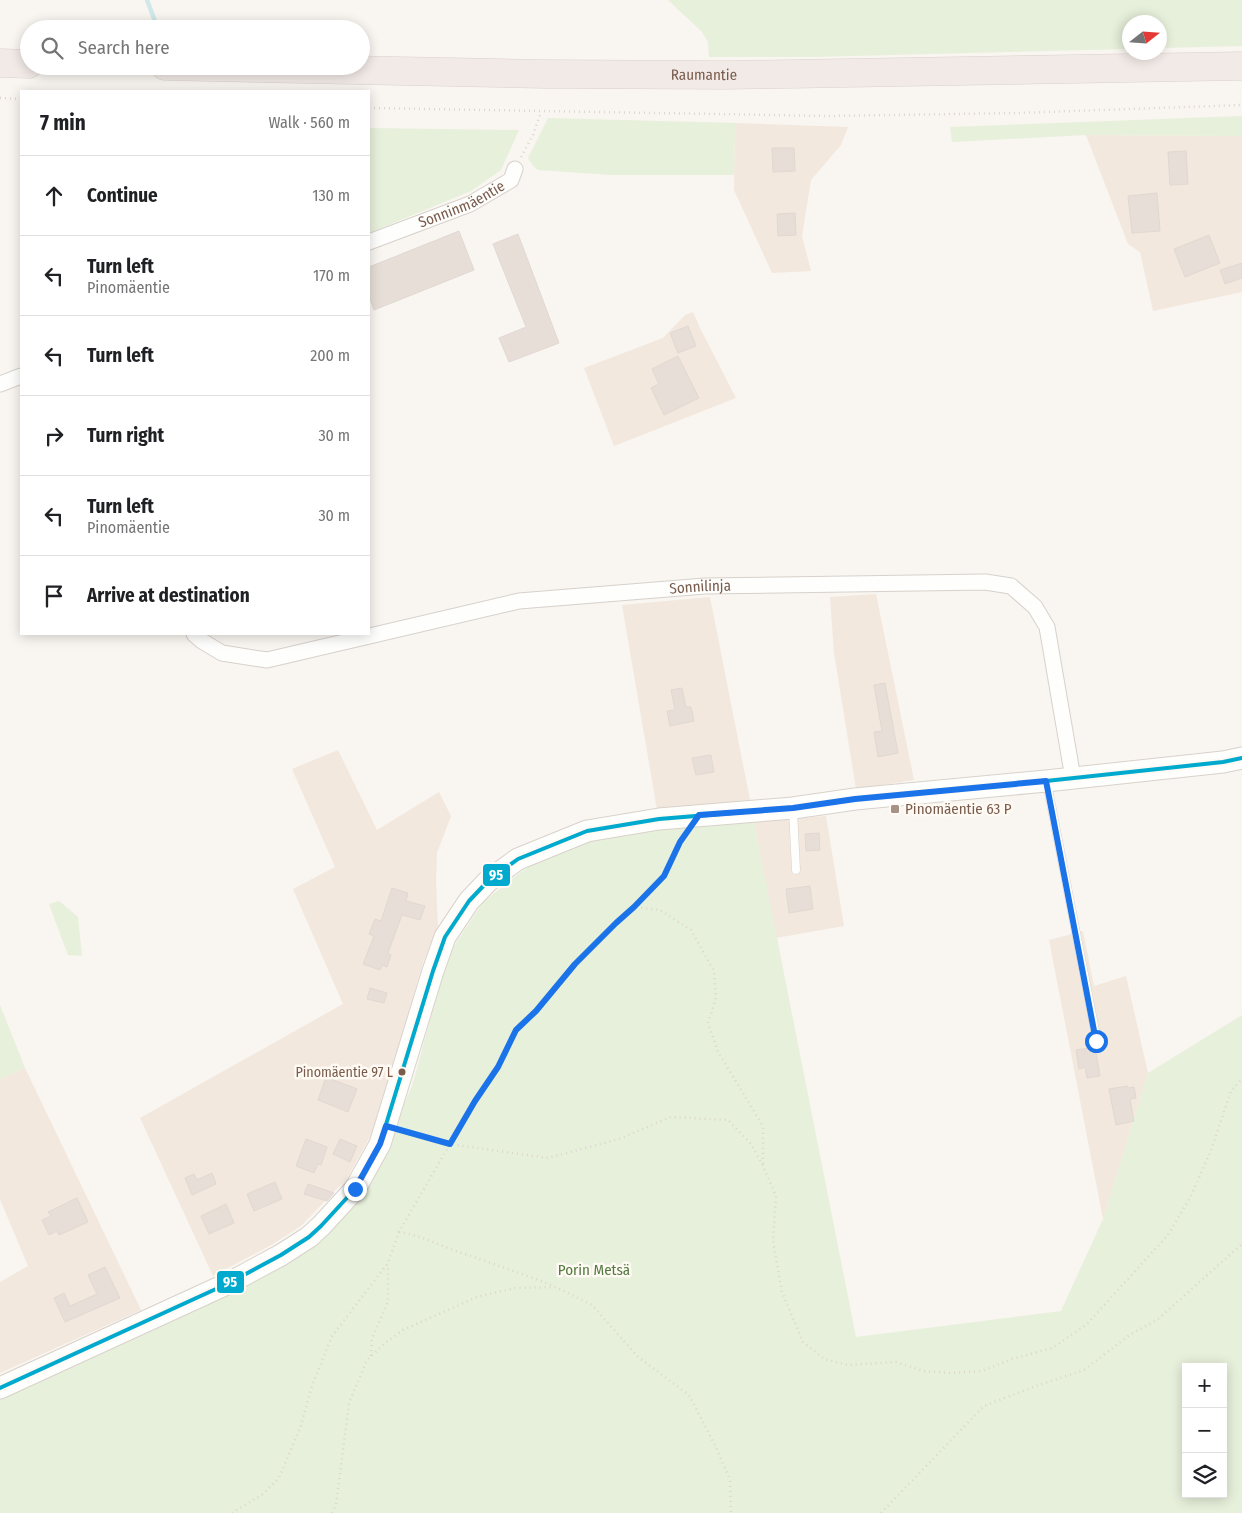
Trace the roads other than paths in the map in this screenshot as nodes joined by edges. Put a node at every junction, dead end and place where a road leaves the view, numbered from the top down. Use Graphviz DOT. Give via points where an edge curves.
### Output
graph roads {
  1 [pos="0,63"];
  2 [pos="20,64"];
  3 [pos="1242,66"];
  4 [pos="370,70"];
  5 [pos="514,170"];
  6 [pos="370,242"];
  7 [pos="20,376"];
  8 [pos="0,384"];
  9 [pos="195,635"];
  10 [pos="1242,758"];
  11 [pos="1073,778"];
  12 [pos="1046,781"];
  13 [pos="793,808"];
  14 [pos="796,870"];
  15 [pos="1096,1041"];
  16 [pos="0,1388"];
  1 -- 2 [label="highway"];
  3 -- 4 [label="highway, Raumantie" via="728,75"];
  5 -- 6 [label="street, Sonninmäentie" via="510,180 470,204"];
  7 -- 8 [label="street"];
  9 -- 11 [label="street, Sonnilinja" via="222,653 267,660 518,601 705,586 985,582 1011,586 1035,607 1047,627"];
  10 -- 11 [label="street"];
  11 -- 12 [label="street"];
  12 -- 13 [label="street"];
  12 -- 15 [label="lane"];
  13 -- 14 [label="lane"];
  13 -- 16 [label="street" via="659,819 587,831 518,858 488,881 469,901 446,937 380,1144 355,1189 309,1237 229,1283"];
}
